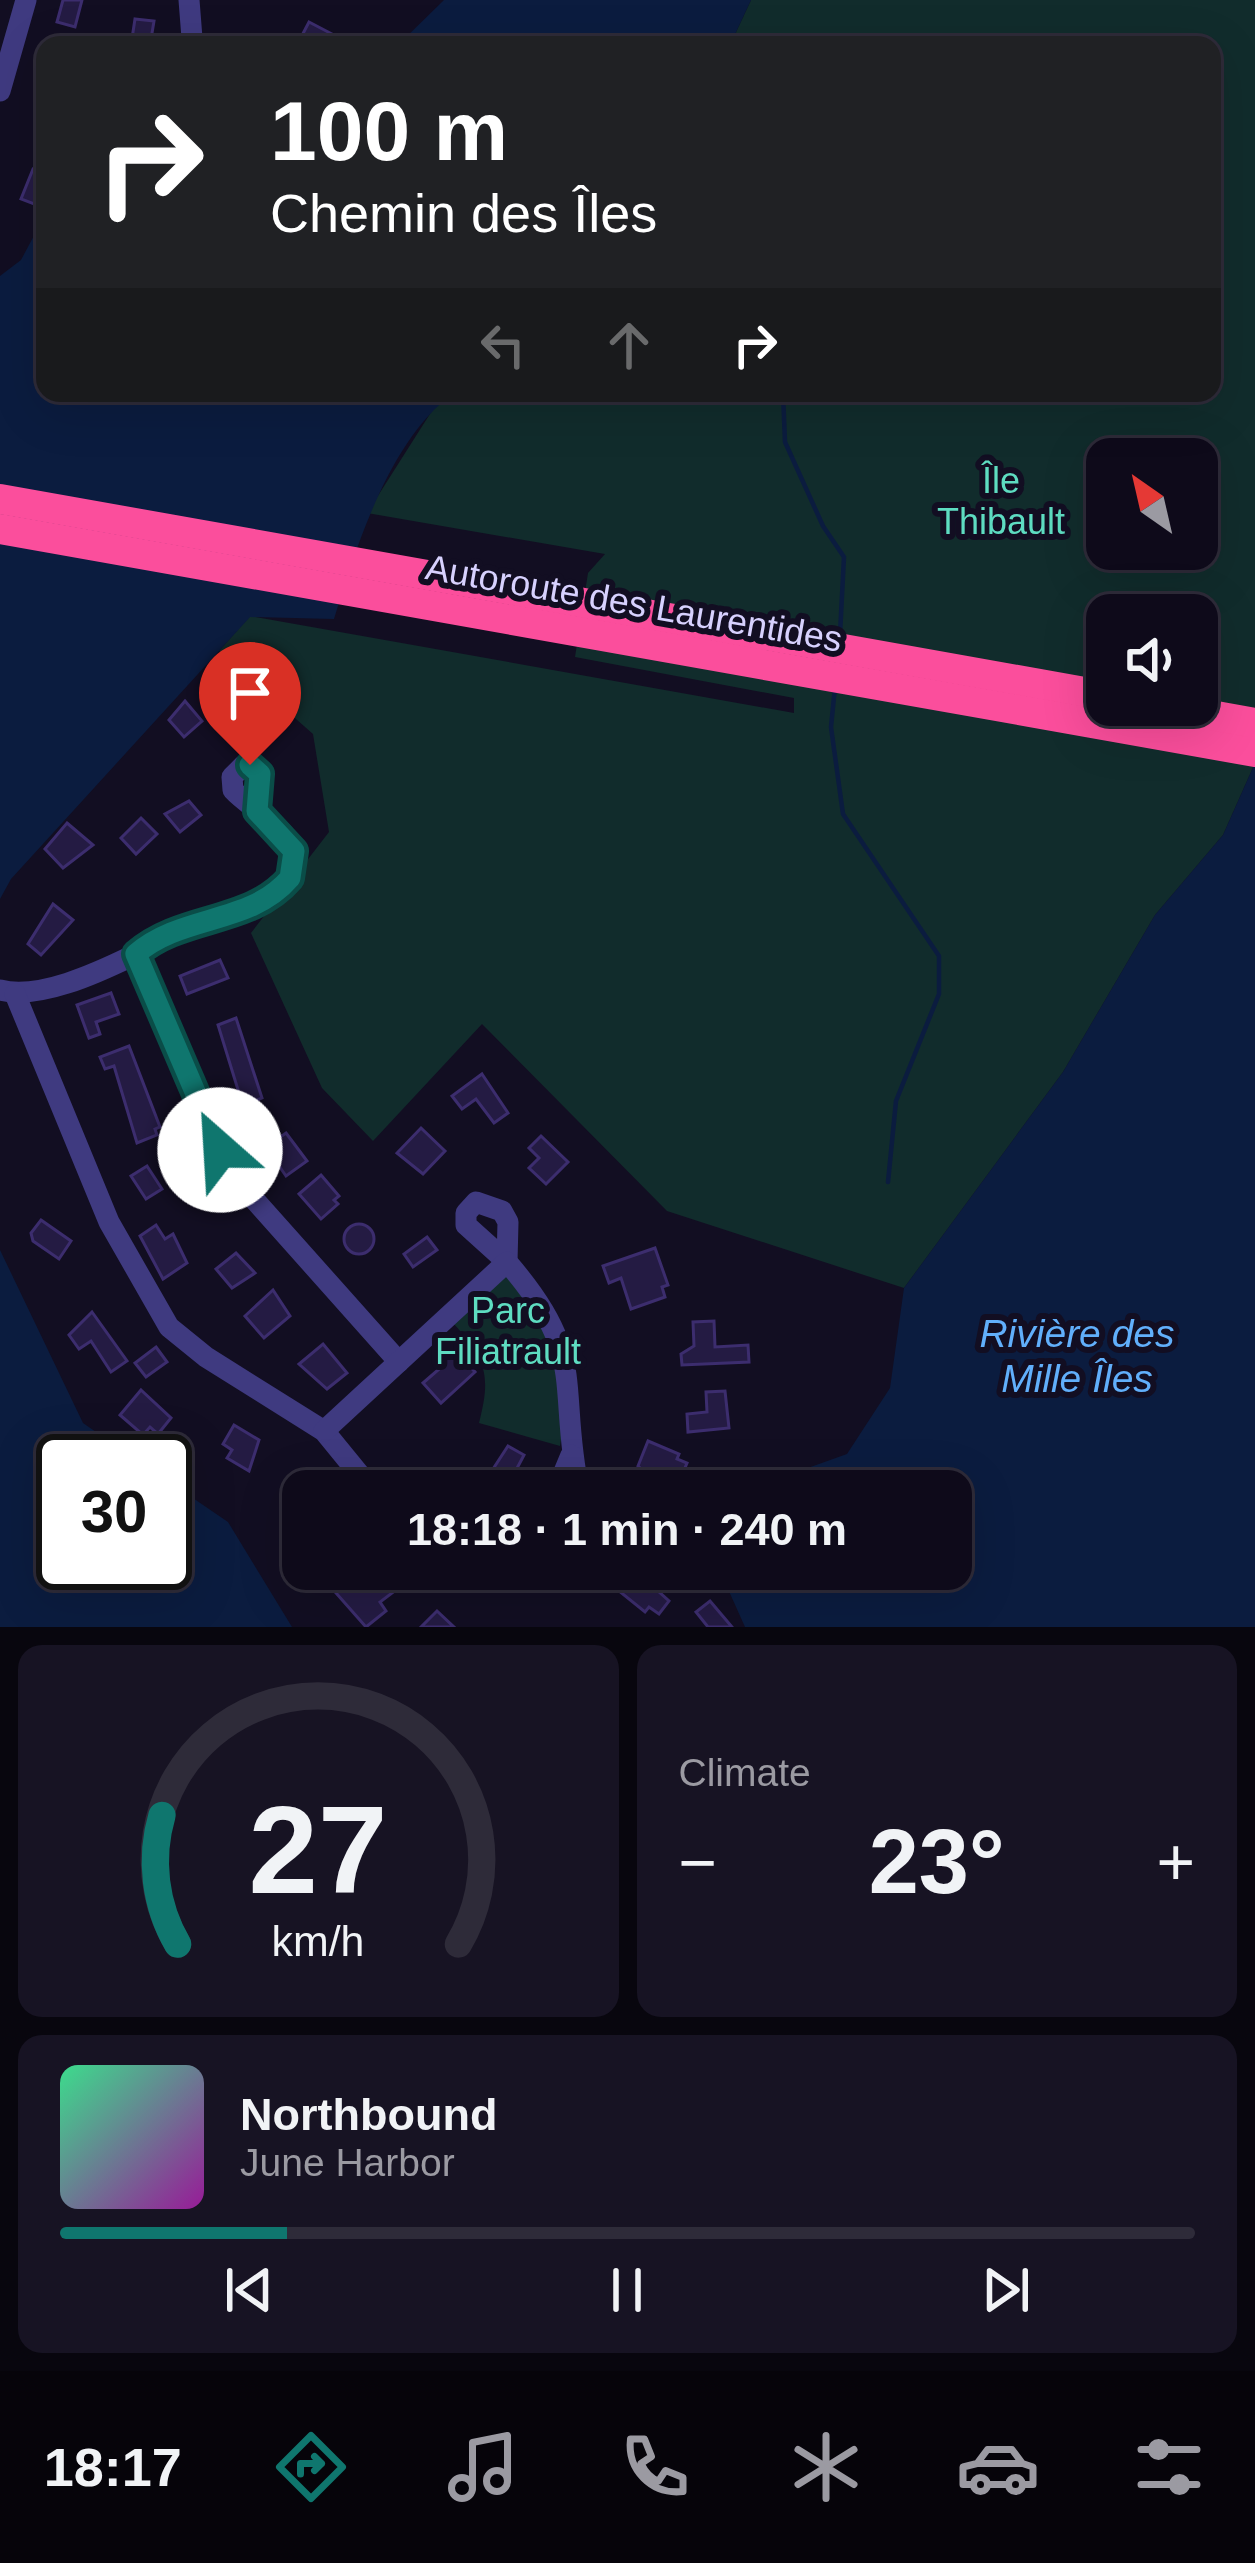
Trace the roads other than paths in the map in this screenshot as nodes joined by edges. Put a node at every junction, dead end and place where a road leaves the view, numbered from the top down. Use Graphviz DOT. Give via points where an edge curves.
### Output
graph roads {
  1 [pos="26,0"];
  2 [pos="189,0"];
  3 [pos="192,36"];
  4 [pos="0,91"];
  5 [pos="0,499"];
  6 [pos="0,529"];
  7 [pos="1086,692"];
  8 [pos="1218,716"];
  9 [pos="1255,723"];
  10 [pos="1255,752"];
  11 [pos="257,811"];
  12 [pos="136,954"];
  13 [pos="8,992"];
  14 [pos="399,1362"];
  15 [pos="324,1431"];
  16 [pos="572,1455"];
  17 [pos="356,1470"];
  18 [pos="565,1470"];
  19 [pos="575,1470"];
  1 -- 4 [label="street"];
  2 -- 3 [label="street"];
  5 -- 7 [label="highway, Autoroute des Laurentides"];
  6 -- 10 [label="highway, Autoroute des Laurentides"];
  8 -- 9 [label="highway"];
  11 -- 12 [label="street" via="294,851 290,878 257,907 165,933"];
  12 -- 13 [label="street"];
  12 -- 14 [label="street" via="196,1101 244,1188"];
  13 -- 15 [label="street" via="110,1222 170,1327"];
  14 -- 15 [label="street"];
  14 -- 16 [label="street" via="507,1262 539,1299 566,1356"];
  15 -- 17 [label="street"];
  16 -- 18 [label="street"];
  16 -- 19 [label="street"];
}
